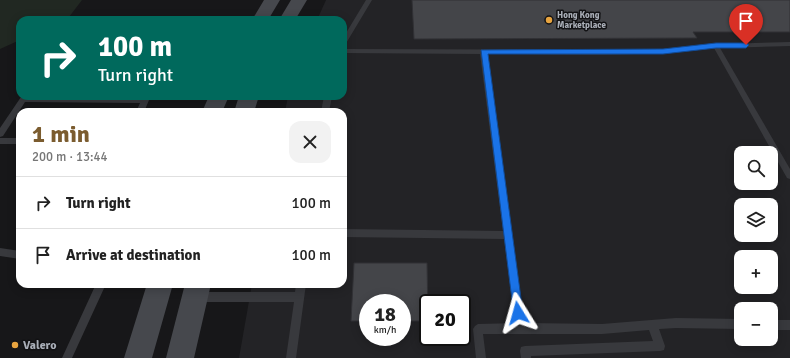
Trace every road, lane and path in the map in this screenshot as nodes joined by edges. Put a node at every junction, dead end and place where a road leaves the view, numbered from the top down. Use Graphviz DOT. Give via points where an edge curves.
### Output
graph roads {
  1 [pos="272,0"];
  2 [pos="299,0"];
  3 [pos="369,0"];
  4 [pos="262,16"];
  5 [pos="289,16"];
  6 [pos="347,36"];
  7 [pos="790,44"];
  8 [pos="716,46"];
  9 [pos="347,51"];
  10 [pos="484,52"];
  11 [pos="23,100"];
  12 [pos="145,100"];
  13 [pos="16,110"];
  14 [pos="0,134"];
  15 [pos="0,141"];
  16 [pos="16,141"];
  17 [pos="790,176"];
  18 [pos="347,233"];
  19 [pos="507,235"];
  20 [pos="0,252"];
  21 [pos="16,254"];
  22 [pos="99,288"];
  23 [pos="159,288"];
  24 [pos="300,288"];
  25 [pos="196,290"];
  26 [pos="299,297"];
  27 [pos="734,324"];
  28 [pos="778,324"];
  29 [pos="652,325"];
  30 [pos="790,325"];
  31 [pos="520,328"];
  32 [pos="67,358"];
  33 [pos="138,358"];
  34 [pos="180,358"];
  35 [pos="291,358"];
  36 [pos="480,358"];
  37 [pos="526,358"];
  1 -- 4 [label="main road"];
  2 -- 5 [label="main road"];
  3 -- 6 [label="lane"];
  7 -- 8 [label="lane"];
  8 -- 10 [label="lane" via="663,52"];
  8 -- 17 [label="lane"];
  9 -- 10 [label="lane"];
  10 -- 19 [label="lane"];
  11 -- 12 [label="lane"];
  13 -- 14 [label="lane"];
  15 -- 16 [label="lane"];
  18 -- 19 [label="lane"];
  19 -- 31 [label="lane"];
  20 -- 21 [label="lane"];
  22 -- 32 [label="lane"];
  23 -- 33 [label="main road"];
  24 -- 26 [label="lane"];
  25 -- 26 [label="lane"];
  25 -- 34 [label="main road"];
  26 -- 35 [label="lane"];
  27 -- 29 [label="lane"];
  28 -- 30 [label="lane"];
  29 -- 31 [label="lane" via="602,330"];
  29 -- 37 [label="lane" via="660,346 525,351"];
  31 -- 36 [label="lane" via="478,329"];
}
